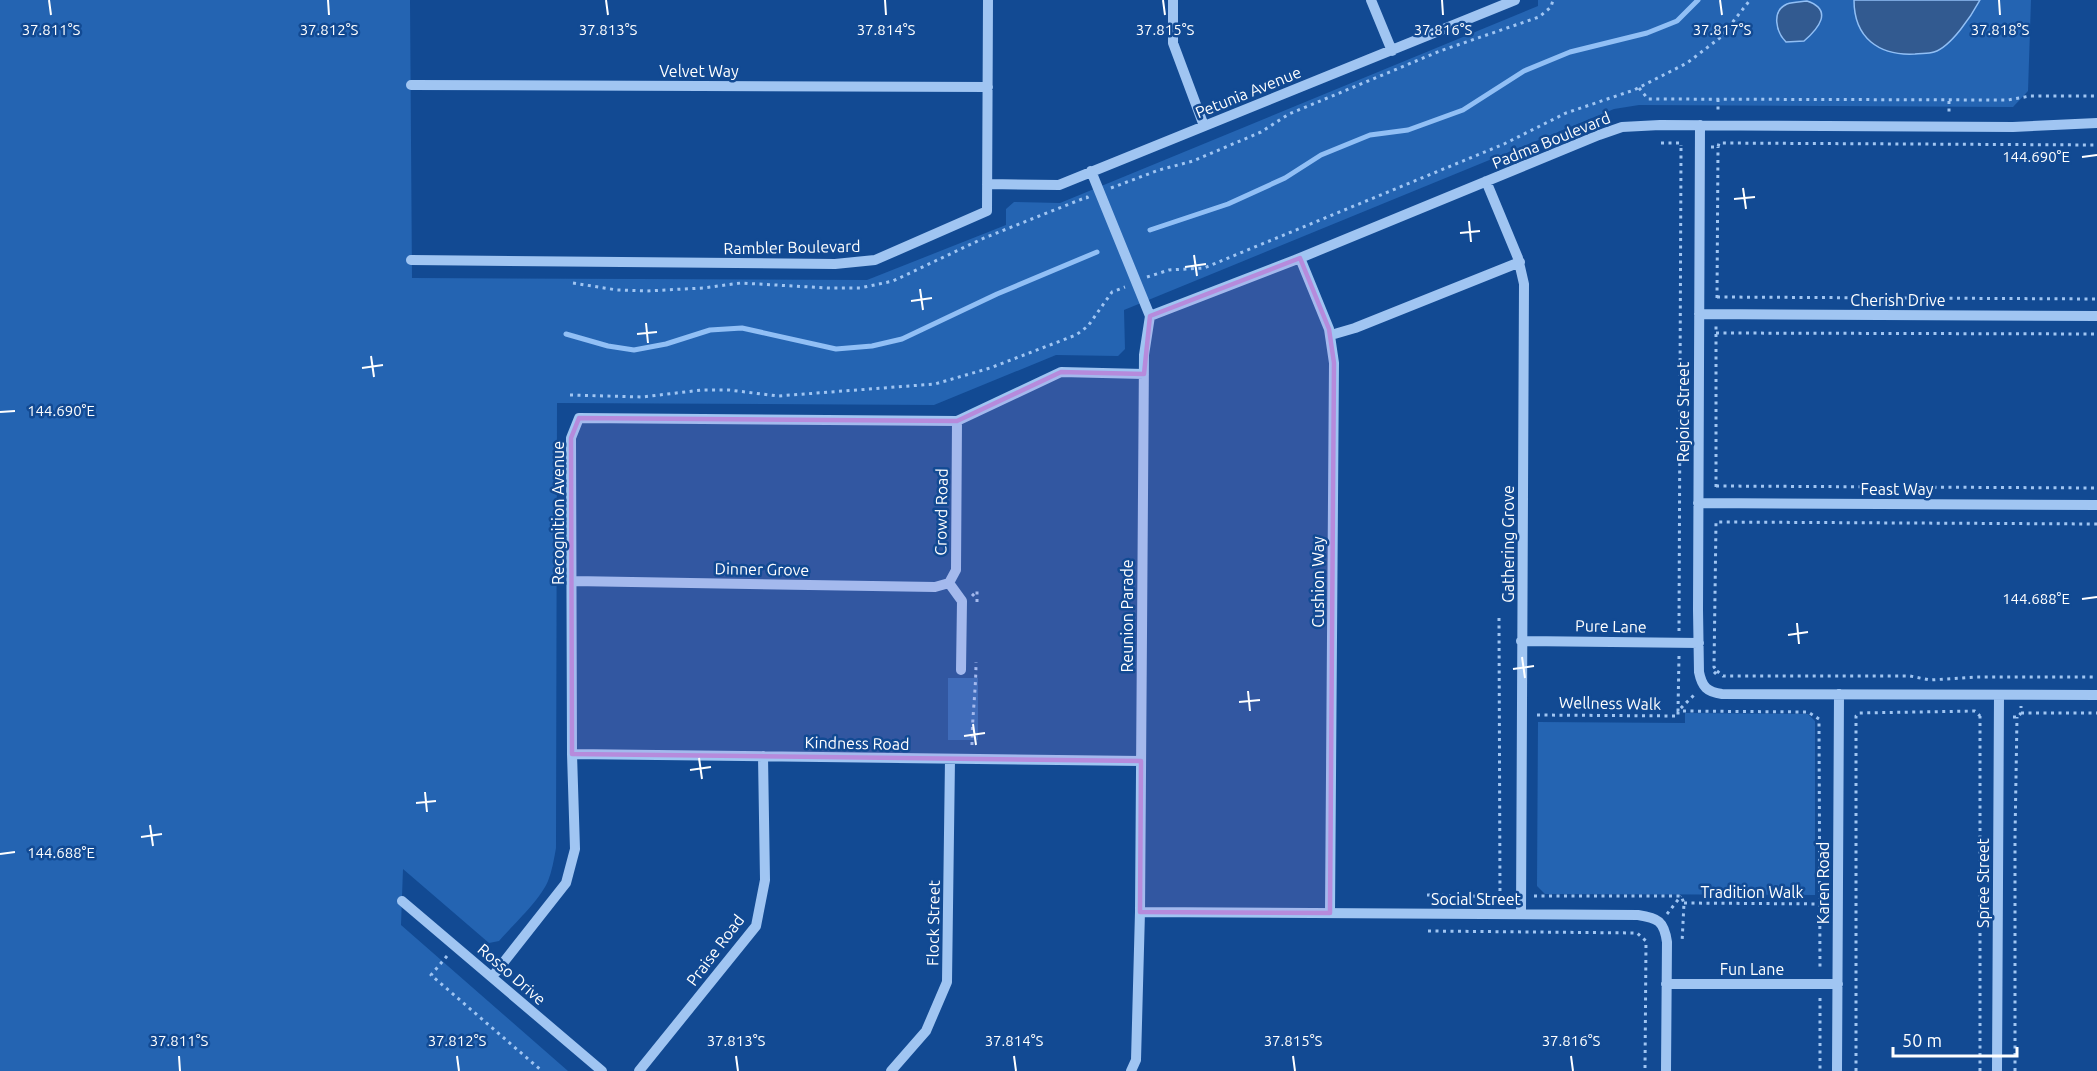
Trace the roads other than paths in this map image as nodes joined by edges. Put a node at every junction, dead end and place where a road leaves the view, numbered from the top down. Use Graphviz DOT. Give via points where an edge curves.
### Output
graph roads {
  1 [pos="988,0"];
  2 [pos="1173,0"];
  3 [pos="1371,0"];
  4 [pos="1515,0"];
  5 [pos="1392,51"];
  6 [pos="411,85"];
  7 [pos="988,87"];
  8 [pos="2097,123"];
  9 [pos="1700,125"];
  10 [pos="1204,126"];
  11 [pos="1091,171"];
  12 [pos="1486,182"];
  13 [pos="987,184"];
  14 [pos="1300,258"];
  15 [pos="411,260"];
  16 [pos="1520,262"];
  17 [pos="1699,314"];
  18 [pos="1150,316"];
  19 [pos="2097,316"];
  20 [pos="1331,335"];
  21 [pos="1144,374"];
  22 [pos="957,421"];
  23 [pos="1698,503"];
  24 [pos="2097,505"];
  25 [pos="573,581"];
  26 [pos="950,583"];
  27 [pos="1521,641"];
  28 [pos="1699,643"];
  29 [pos="961,670"];
  30 [pos="1839,694"];
  31 [pos="1999,695"];
  32 [pos="2097,695"];
  33 [pos="572,754"];
  34 [pos="763,756"];
  35 [pos="950,759"];
  36 [pos="1141,761"];
  37 [pos="402,901"];
  38 [pos="1140,912"];
  39 [pos="1330,913"];
  40 [pos="1521,914"];
  41 [pos="492,977"];
  42 [pos="1666,984"];
  43 [pos="1838,984"];
  44 [pos="602,1071"];
  45 [pos="639,1071"];
  46 [pos="891,1071"];
  47 [pos="1131,1071"];
  48 [pos="1666,1071"];
  49 [pos="1837,1071"];
  50 [pos="1997,1071"];
  1 -- 7 [label="street, Rambler Boulevard"];
  2 -- 10 [label="street" via="1173,43"];
  3 -- 5 [label="street"];
  4 -- 5 [label="street, Petunia Avenue"];
  5 -- 10 [label="street, Petunia Avenue"];
  6 -- 7 [label="street, Velvet Way"];
  7 -- 13 [label="street, Rambler Boulevard"];
  8 -- 9 [label="street, Padma Boulevard" via="2013,127"];
  9 -- 12 [label="street, Padma Boulevard" via="1622,128"];
  9 -- 17 [label="street, Rejoice Street"];
  10 -- 11 [label="street, Petunia Avenue"];
  11 -- 13 [label="street, Petunia Avenue" via="1059,184"];
  11 -- 18 [label="street"];
  12 -- 14 [label="street, Padma Boulevard"];
  12 -- 16 [label="street, Gathering Grove"];
  13 -- 15 [label="street, Rambler Boulevard" via="987,211 875,260 835,264"];
  14 -- 18 [label="street, Padma Boulevard"];
  14 -- 20 [label="street, Cushion Way"];
  16 -- 20 [label="street"];
  16 -- 27 [label="street, Gathering Grove" via="1524,296"];
  17 -- 19 [label="street, Cherish Drive"];
  17 -- 23 [label="street, Rejoice Street"];
  18 -- 21 [label="street, Reunion Parade"];
  20 -- 39 [label="street, Cushion Way" via="1334,363"];
  21 -- 22 [label="street, Recognition Avenue" via="1061,372"];
  21 -- 36 [label="street, Reunion Parade"];
  22 -- 25 [label="street, Recognition Avenue" via="579,418 571,438"];
  22 -- 26 [label="street, Crowd Road" via="956,570"];
  23 -- 24 [label="street, Feast Way"];
  23 -- 28 [label="street, Rejoice Street"];
  25 -- 26 [label="street, Dinner Grove" via="935,587"];
  25 -- 33 [label="street, Recognition Avenue"];
  26 -- 29 [label="street" via="962,601"];
  27 -- 28 [label="street, Pure Lane"];
  27 -- 40 [label="street, Gathering Grove"];
  28 -- 30 [label="street, Rejoice Street" via="1701,681 1713,693"];
  30 -- 31 [label="street"];
  30 -- 43 [label="street, Karen Road"];
  31 -- 32 [label="street"];
  31 -- 50 [label="street, Spree Street"];
  33 -- 34 [label="street, Kindness Road"];
  33 -- 41 [label="street, Recognition Avenue" via="575,849 566,883"];
  34 -- 35 [label="street, Kindness Road"];
  34 -- 45 [label="street, Praise Road" via="765,880 756,926"];
  35 -- 36 [label="street, Kindness Road"];
  35 -- 46 [label="street, Flock Street" via="947,982 926,1030"];
  36 -- 38 [label="street, Reunion Parade"];
  37 -- 41 [label="street, Rosso Drive"];
  38 -- 39 [label="street, Social Street"];
  38 -- 47 [label="street, Reunion Parade" via="1136,1060"];
  39 -- 40 [label="street, Social Street"];
  40 -- 42 [label="street, Social Street" via="1653,917 1661,922 1665,932"];
  41 -- 44 [label="street, Rosso Drive"];
  42 -- 43 [label="street, Fun Lane"];
  42 -- 48 [label="street, Social Street"];
  43 -- 49 [label="street, Karen Road"];
}
